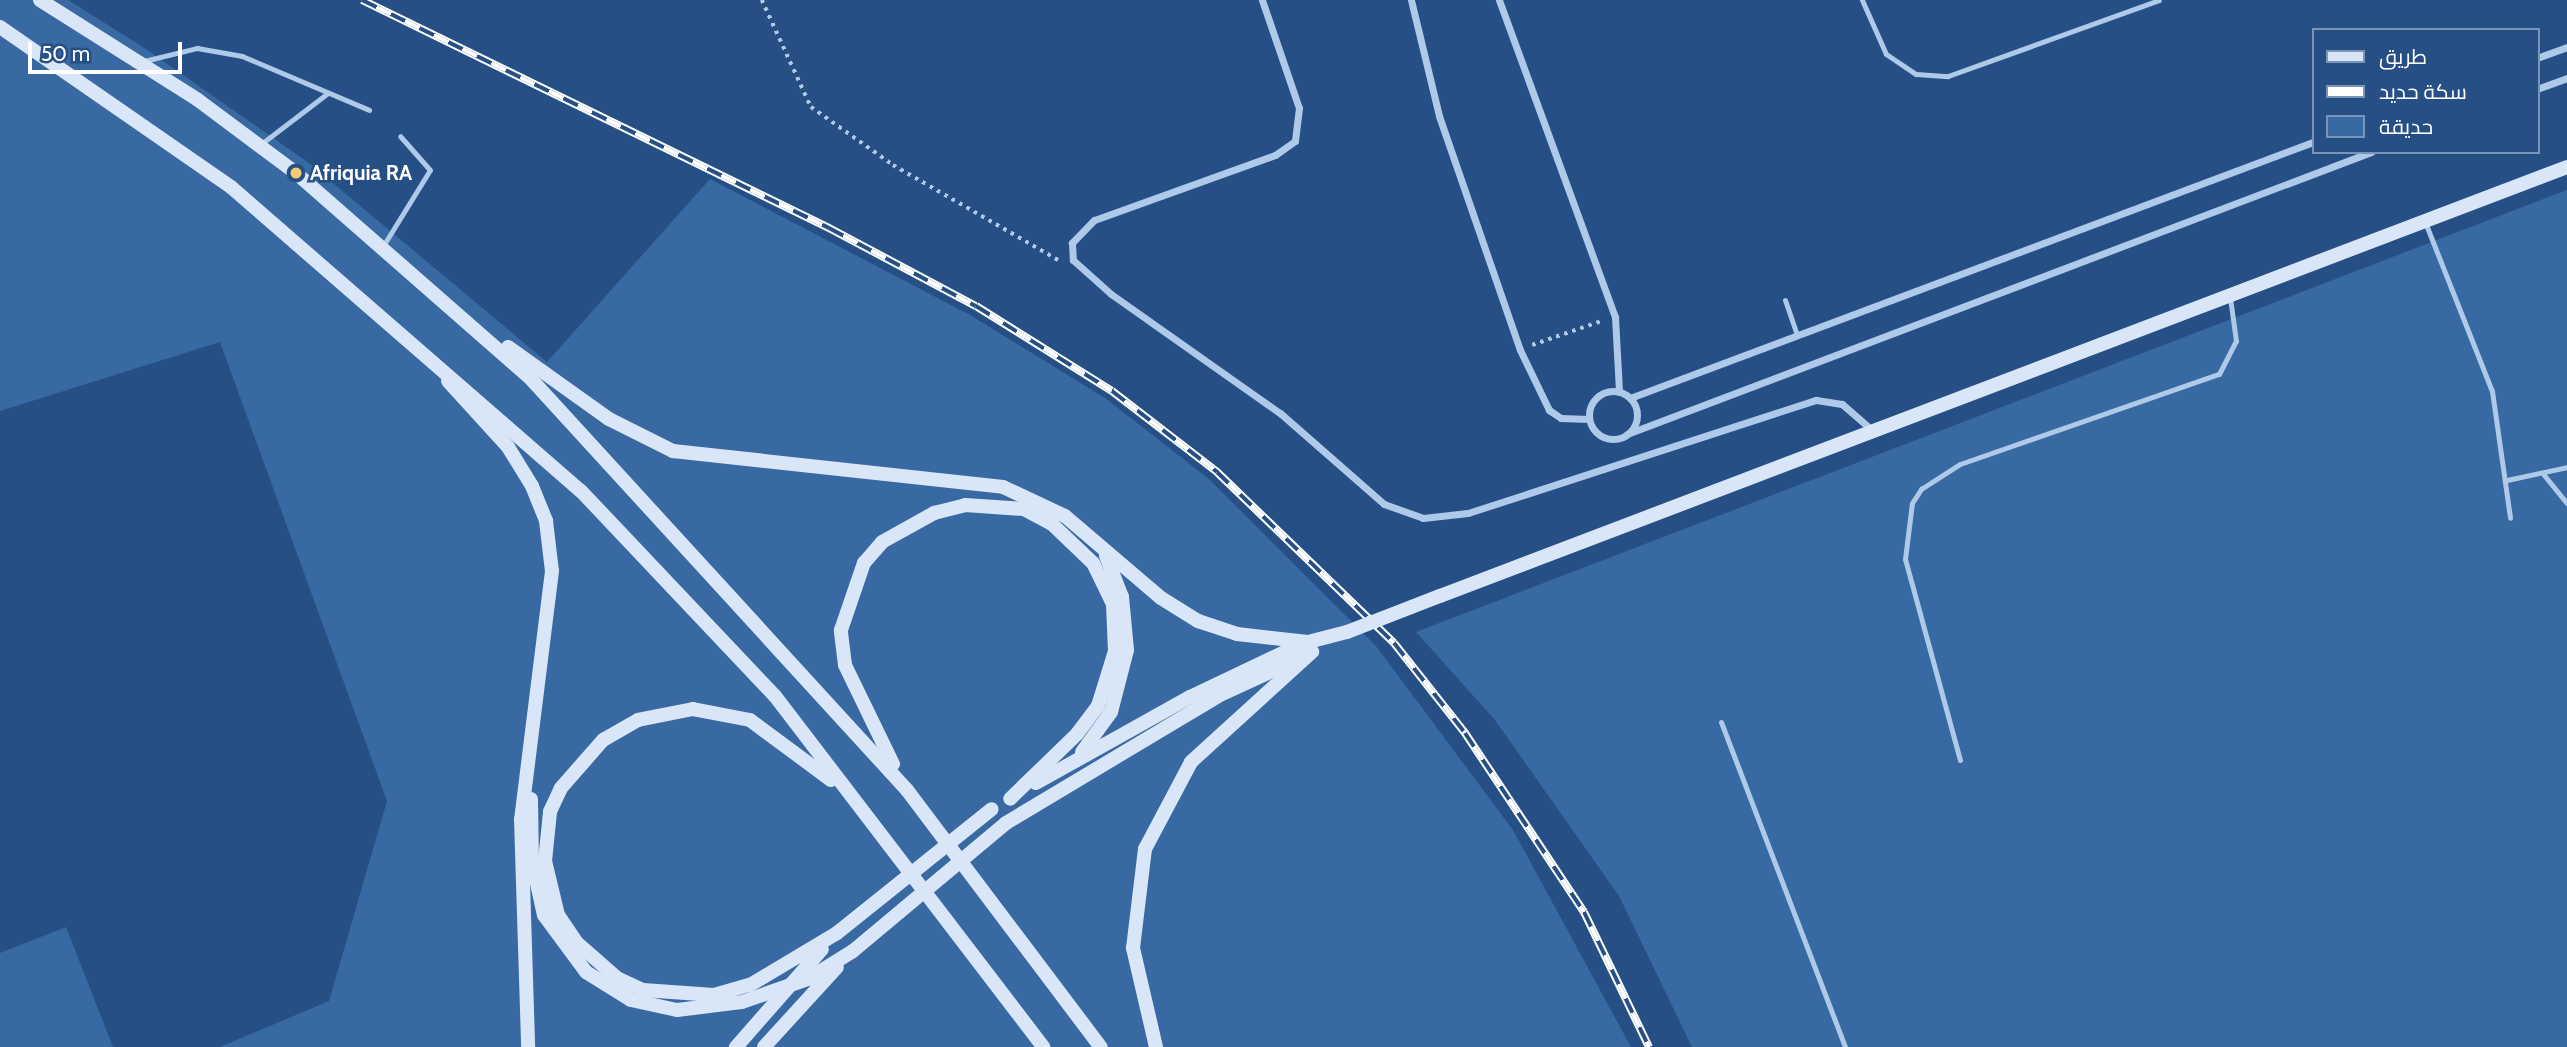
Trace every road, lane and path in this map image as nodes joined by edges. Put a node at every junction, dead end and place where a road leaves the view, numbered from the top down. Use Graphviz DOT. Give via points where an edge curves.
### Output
graph roads {
  1 [pos="40,0"];
  2 [pos="762,0"];
  3 [pos="1262,0"];
  4 [pos="1411,0"];
  5 [pos="1499,0"];
  6 [pos="1861,0"];
  7 [pos="2159,0"];
  8 [pos="0,27"];
  9 [pos="2567,47"];
  10 [pos="2539,57"];
  11 [pos="140,62"];
  12 [pos="2567,78"];
  13 [pos="2539,88"];
  14 [pos="328,93"];
  15 [pos="369,110"];
  16 [pos="400,136"];
  17 [pos="2312,142"];
  18 [pos="259,145"];
  19 [pos="2366,154"];
  20 [pos="2567,167"];
  21 [pos="2426,222"];
  22 [pos="383,246"];
  23 [pos="1079,269"];
  24 [pos="2230,298"];
  25 [pos="1785,300"];
  26 [pos="465,315"];
  27 [pos="1615,317"];
  28 [pos="1797,335"];
  29 [pos="412,341"];
  30 [pos="1520,350"];
  31 [pos="1619,392"];
  32 [pos="1630,398"];
  33 [pos="1589,419"];
  34 [pos="1875,433"];
  35 [pos="1627,434"];
  36 [pos="2567,467"];
  37 [pos="2544,475"];
  38 [pos="2507,480"];
  39 [pos="2567,503"];
  40 [pos="2510,518"];
  41 [pos="1105,552"];
  42 [pos="1310,647"];
  43 [pos="1721,722"];
  44 [pos="530,742"];
  45 [pos="1960,760"];
  46 [pos="1073,761"];
  47 [pos="907,790"];
  48 [pos="1041,797"];
  49 [pos="1010,799"];
  50 [pos="868,815"];
  51 [pos="837,933"];
  52 [pos="853,951"];
  53 [pos="785,990"];
  54 [pos="528,1047"];
  55 [pos="736,1047"];
  56 [pos="764,1047"];
  57 [pos="1043,1047"];
  58 [pos="1101,1047"];
  59 [pos="1156,1047"];
  60 [pos="1845,1047"];
  1 -- 11 [label="main road"];
  2 -- 23 [label="path" via="811,107 1026,247"];
  3 -- 23 [label="street" via="1299,108 1295,141 1275,155 1094,220 1072,243"];
  4 -- 30 [label="street" via="1438,116"];
  5 -- 27 [label="street"];
  6 -- 7 [label="lane" via="1886,54 1916,74 1948,76"];
  8 -- 29 [label="main road" via="231,187"];
  9 -- 10 [label="street"];
  11 -- 14 [label="lane" via="197,48 242,56"];
  11 -- 18 [label="main road"];
  12 -- 13 [label="street"];
  14 -- 15 [label="lane"];
  14 -- 18 [label="lane"];
  16 -- 22 [label="lane" via="430,170"];
  17 -- 28 [label="street"];
  18 -- 22 [label="main road"];
  19 -- 35 [label="street"];
  20 -- 21 [label="main road"];
  21 -- 24 [label="main road"];
  21 -- 38 [label="lane" via="2492,391"];
  22 -- 26 [label="main road"];
  23 -- 34 [label="street" via="1280,413 1384,504 1404,514 1468,513 1816,400 1842,404"];
  24 -- 34 [label="main road"];
  24 -- 45 [label="lane" via="2236,341 2219,374 1960,464 1921,489 1912,503 1905,559"];
  25 -- 28 [label="lane"];
  26 -- 41 [label="main road" via="608,419 673,451 1003,486 1065,516"];
  26 -- 47 [label="main road" via="738,599"];
  27 -- 30 [label="path"];
  27 -- 31 [label="street"];
  28 -- 32 [label="street"];
  29 -- 44 [label="main road" via="508,447 546,521 552,571 547,646"];
  29 -- 50 [label="main road" via="533,446 676,590 775,696"];
  30 -- 33 [label="street" via="1549,410 1561,418"];
  31 -- 32 [label="street"];
  31 -- 33 [label="street" via="1597,397"];
  32 -- 35 [label="street" via="1636,416"];
  33 -- 35 [label="street" via="1604,437"];
  34 -- 42 [label="main road, bridge"];
  36 -- 37 [label="lane"];
  37 -- 38 [label="lane"];
  37 -- 39 [label="lane"];
  38 -- 40 [label="lane"];
  41 -- 42 [label="main road" via="1198,621 1237,634"];
  41 -- 46 [label="main road" via="1122,597 1127,650 1111,712"];
  42 -- 46 [label="main road"];
  42 -- 48 [label="main road"];
  42 -- 59 [label="main road" via="1191,762 1145,849 1133,948"];
  43 -- 60 [label="lane"];
  44 -- 53 [label="main road" via="536,891 555,935 586,972 631,1000 677,1010"];
  44 -- 54 [label="main road" via="522,819"];
  46 -- 48 [label="main road"];
  46 -- 49 [label="main road"];
  47 -- 49 [label="main road" via="845,665 841,631 849,595 864,563 906,526 944,510 996,505 1024,509 1080,548 1105,583 1116,628 1110,677 1098,706"];
  47 -- 58 [label="main road"];
  48 -- 52 [label="main road, bridge"];
  49 -- 51 [label="main road, bridge"];
  50 -- 51 [label="main road" via="773,731 724,712 693,709 638,720 603,740 579,762 550,812 545,861 558,915 595,962 643,990 714,995 750,985"];
  50 -- 57 [label="main road"];
  51 -- 53 [label="main road"];
  52 -- 53 [label="main road"];
  52 -- 56 [label="main road"];
  53 -- 55 [label="main road"];
}
